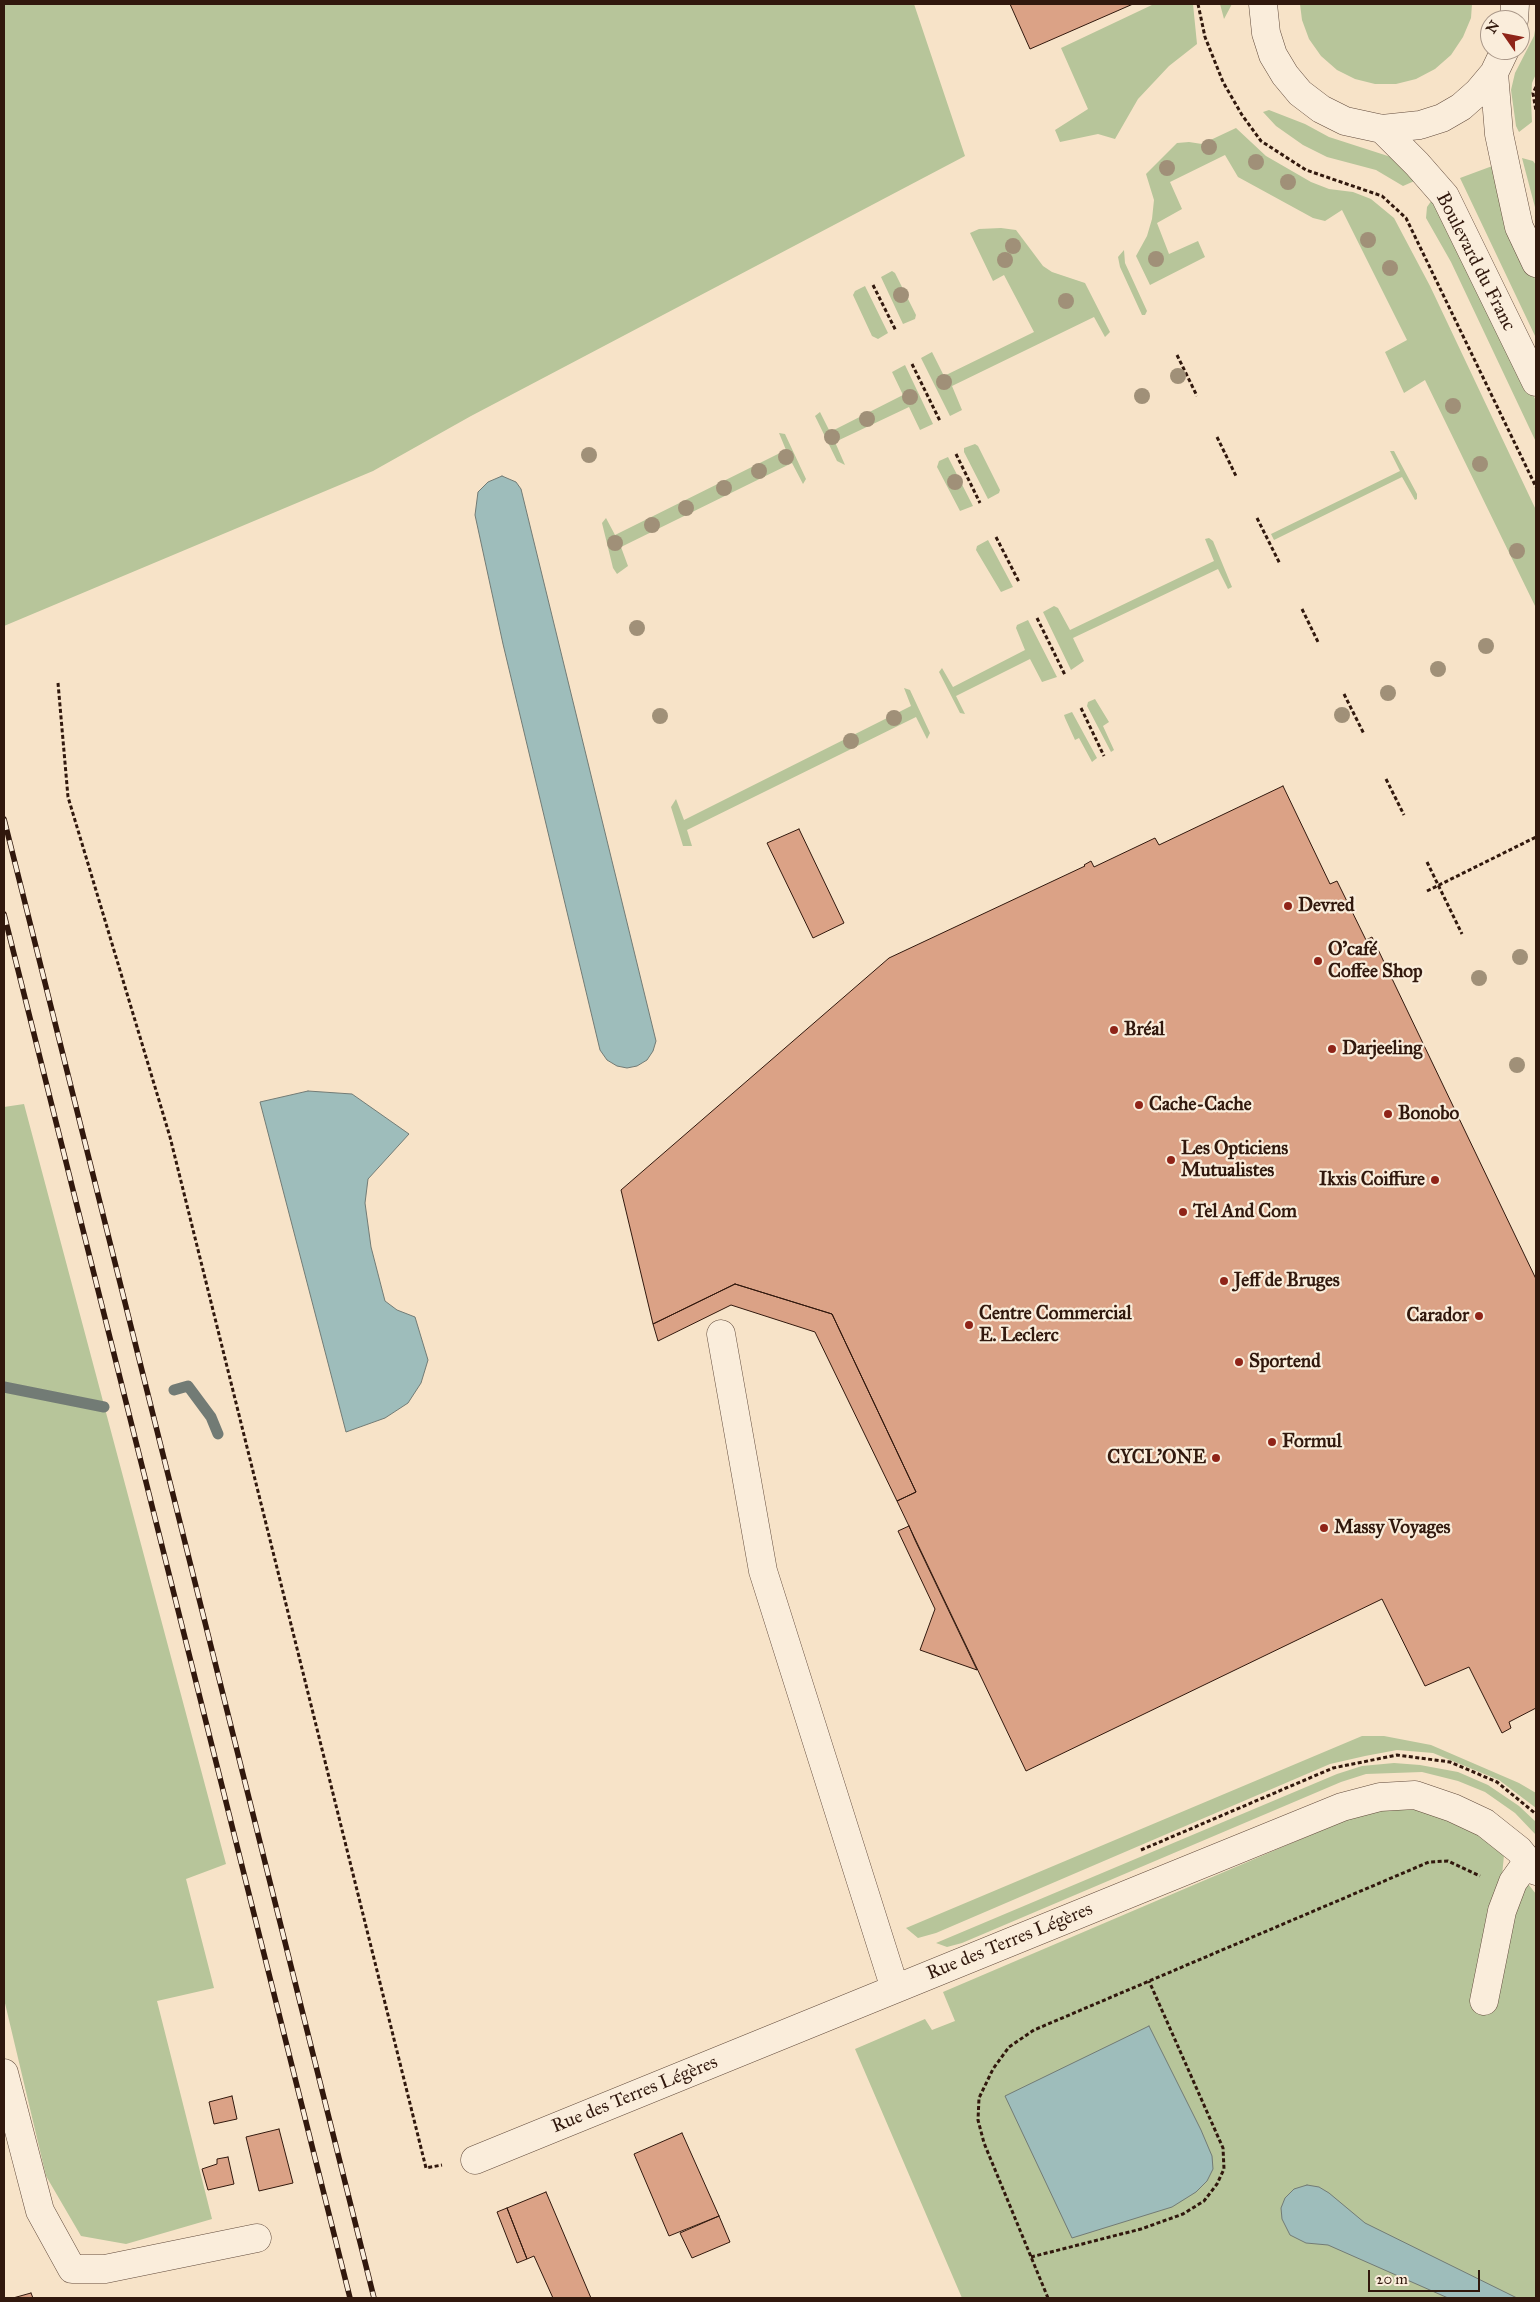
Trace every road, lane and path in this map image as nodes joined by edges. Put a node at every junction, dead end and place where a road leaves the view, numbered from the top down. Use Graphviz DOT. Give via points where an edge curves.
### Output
graph roads {
  1 [pos="1198,4"];
  2 [pos="1263,4"];
  3 [pos="1499,61"];
  4 [pos="1536,87"];
  5 [pos="1536,110"];
  6 [pos="1382,129"];
  7 [pos="1536,263"];
  8 [pos="873,285"];
  9 [pos="896,331"];
  10 [pos="1177,355"];
  11 [pos="912,364"];
  12 [pos="1536,382"];
  13 [pos="1197,396"];
  14 [pos="940,421"];
  15 [pos="1217,437"];
  16 [pos="956,454"];
  17 [pos="1236,476"];
  18 [pos="1536,486"];
  19 [pos="980,503"];
  20 [pos="1257,518"];
  21 [pos="996,537"];
  22 [pos="1280,564"];
  23 [pos="1019,582"];
  24 [pos="1302,608"];
  25 [pos="1037,618"];
  26 [pos="1319,644"];
  27 [pos="1065,675"];
  28 [pos="58,683"];
  29 [pos="1344,694"];
  30 [pos="1081,708"];
  31 [pos="1364,734"];
  32 [pos="1104,756"];
  33 [pos="1386,779"];
  34 [pos="1404,815"];
  35 [pos="1536,837"];
  36 [pos="1427,862"];
  37 [pos="1438,885"];
  38 [pos="1427,891"];
  39 [pos="1462,934"];
  40 [pos="721,1334"];
  41 [pos="1532,1866"];
  42 [pos="1507,1895"];
  43 [pos="1150,1981"];
  44 [pos="894,1989"];
  45 [pos="1484,2001"];
  46 [pos="4,2072"];
  47 [pos="475,2160"];
  48 [pos="257,2238"];
  49 [pos="1031,2257"];
  50 [pos="1048,2298"];
  1 -- 18 [label="path" via="1205,37 1223,82 1261,141 1306,170 1382,196 1406,218"];
  2 -- 6 [label="street" via="1273,55 1300,92 1321,109 1345,121"];
  3 -- 6 [label="street" via="1478,92 1461,107 1420,125"];
  3 -- 7 [label="street" via="1499,134 1520,227"];
  4 -- 5 [label="path" via="1533,93"];
  6 -- 12 [label="street, Boulevard du Franc" via="1444,196"];
  8 -- 9 [label="path"];
  10 -- 13 [label="path"];
  11 -- 14 [label="path"];
  15 -- 17 [label="path"];
  16 -- 19 [label="path"];
  20 -- 22 [label="path"];
  21 -- 23 [label="path"];
  24 -- 26 [label="path"];
  25 -- 27 [label="path"];
  28 -- 47 [label="path" via="68,797 170,1138 426,2168"];
  29 -- 31 [label="path"];
  30 -- 32 [label="path"];
  33 -- 34 [label="path"];
  35 -- 37 [label="path"];
  36 -- 37 [label="path"];
  37 -- 38 [label="path"];
  37 -- 39 [label="path"];
  40 -- 44 [label="street" via="763,1570"];
  41 -- 42 [label="street" via="1519,1871"];
  41 -- 44 [label="street, Rue des Terres Légères" via="1519,1850 1485,1823 1453,1808 1414,1795 1380,1797 1342,1807"];
  42 -- 43 [label="path" via="1472,1870 1448,1861 1429,1862"];
  42 -- 45 [label="street"];
  43 -- 49 [label="path" via="1034,2030 1009,2047 993,2069 979,2098 978,2120 984,2143"];
  43 -- 49 [label="path" via="1223,2148 1224,2169 1204,2202 1182,2214 1141,2229"];
  44 -- 47 [label="street, Rue des Terres Légères"];
  46 -- 48 [label="street" via="40,2211 72,2269 105,2270"];
  49 -- 50 [label="path"];
}
